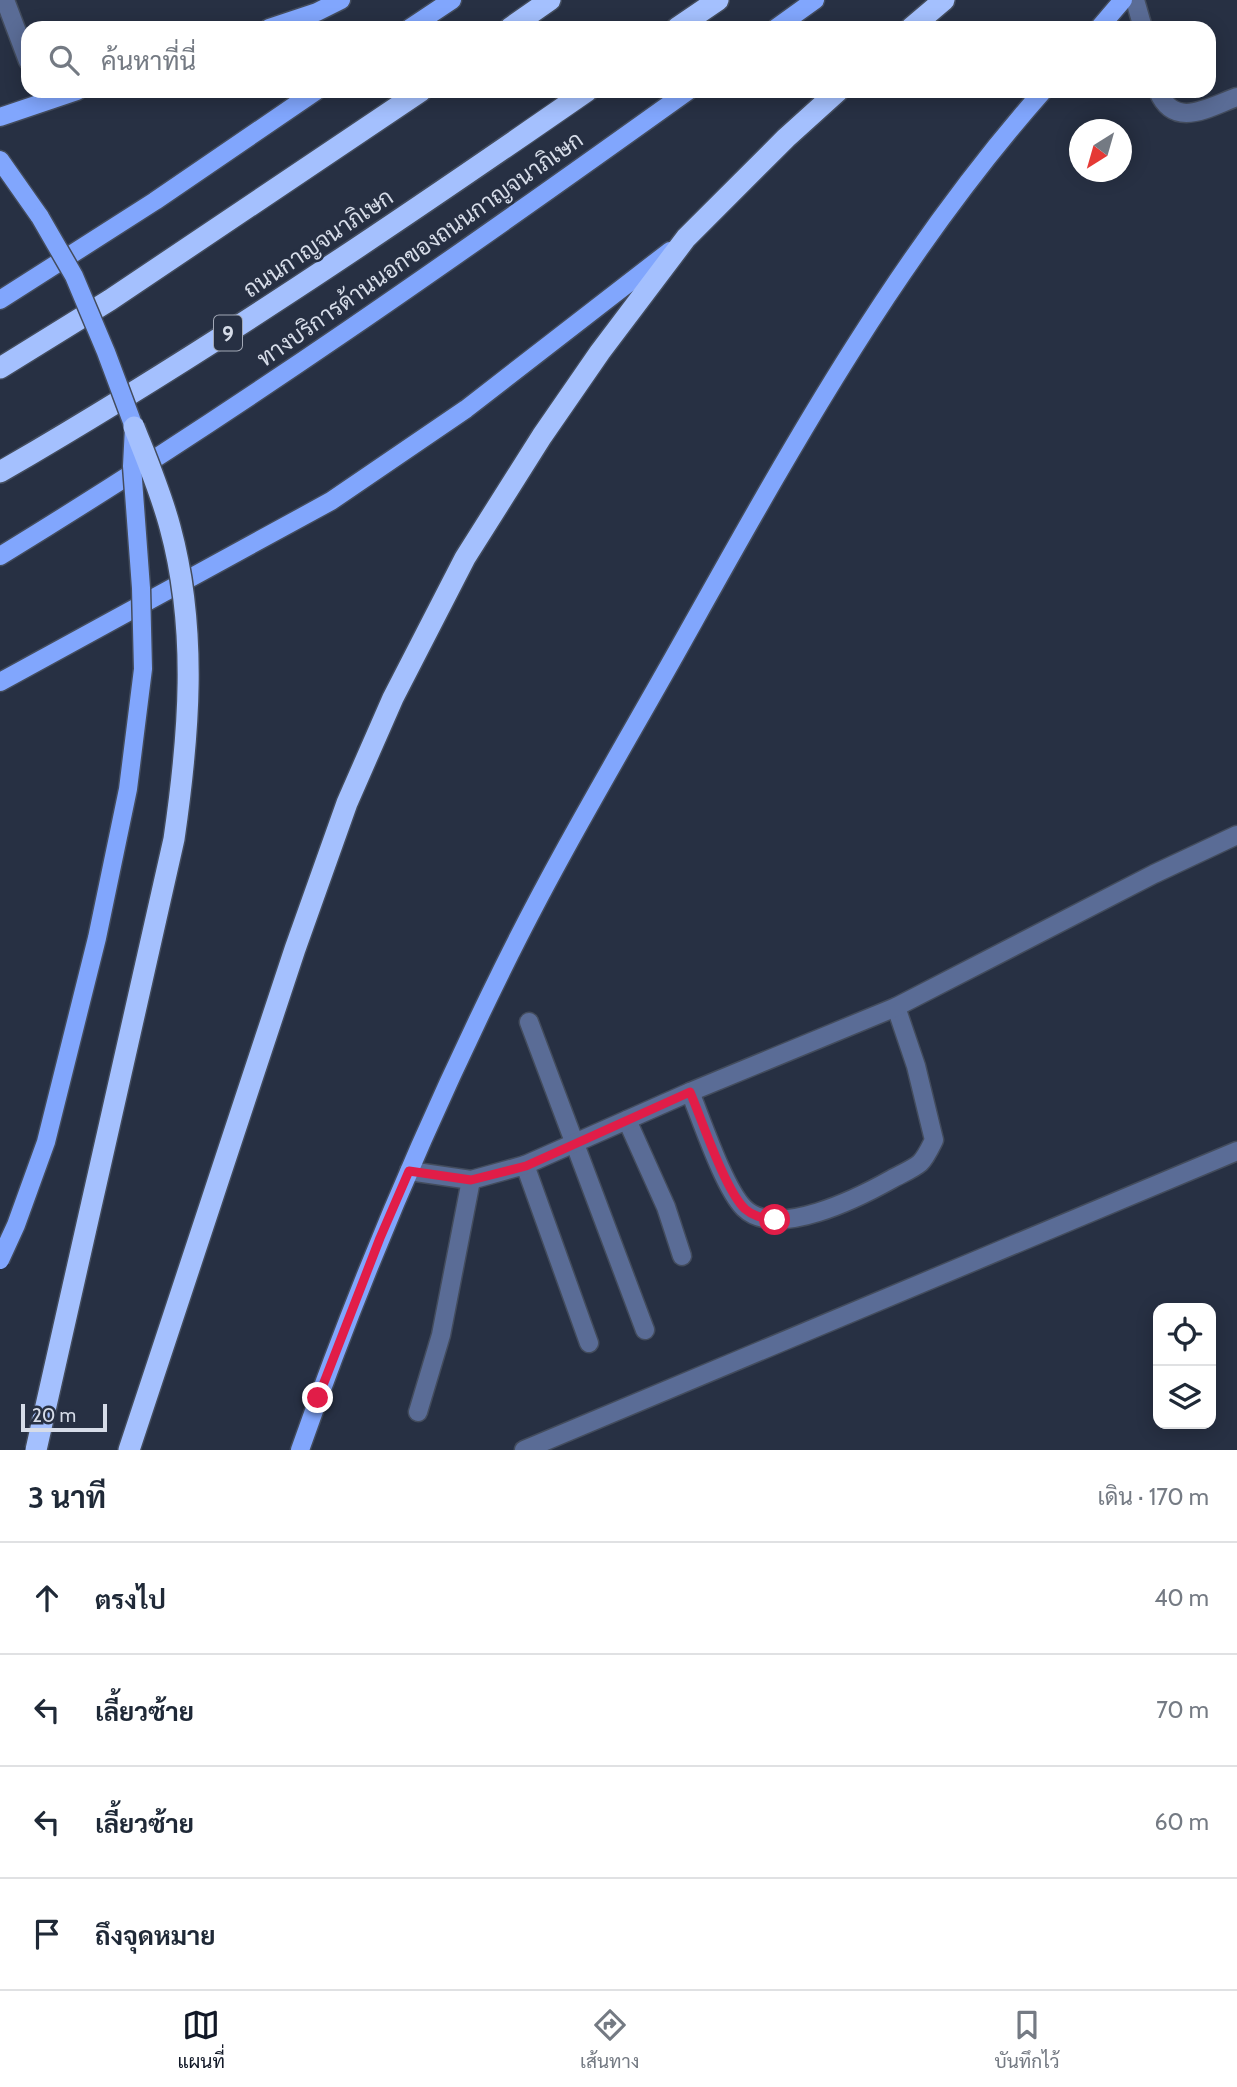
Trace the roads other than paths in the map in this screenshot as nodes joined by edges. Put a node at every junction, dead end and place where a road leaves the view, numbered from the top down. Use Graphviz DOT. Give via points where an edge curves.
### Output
graph roads {
  1 [pos="5,0"];
  2 [pos="341,0"];
  3 [pos="452,0"];
  4 [pos="550,0"];
  5 [pos="718,0"];
  6 [pos="815,0"];
  7 [pos="944,0"];
  8 [pos="1124,0"];
  9 [pos="1135,0"];
  10 [pos="290,21"];
  11 [pos="420,21"];
  12 [pos="520,21"];
  13 [pos="687,21"];
  14 [pos="786,21"];
  15 [pos="919,21"];
  16 [pos="1105,21"];
  17 [pos="1141,21"];
  18 [pos="21,42"];
  19 [pos="1237,97"];
  20 [pos="37,98"];
  21 [pos="306,98"];
  22 [pos="411,98"];
  23 [pos="577,98"];
  24 [pos="678,98"];
  25 [pos="830,98"];
  26 [pos="1037,98"];
  27 [pos="1161,98"];
  28 [pos="0,117"];
  29 [pos="0,160"];
  30 [pos="687,238"];
  31 [pos="0,299"];
  32 [pos="0,368"];
  33 [pos="134,427"];
  34 [pos="0,472"];
  35 [pos="0,556"];
  36 [pos="0,682"];
  37 [pos="1237,835"];
  38 [pos="896,1007"];
  39 [pos="528,1022"];
  40 [pos="690,1092"];
  41 [pos="627,1120"];
  42 [pos="576,1144"];
  43 [pos="1237,1151"];
  44 [pos="526,1166"];
  45 [pos="409,1171"];
  46 [pos="471,1180"];
  47 [pos="682,1256"];
  48 [pos="0,1260"];
  49 [pos="645,1330"];
  50 [pos="589,1343"];
  51 [pos="418,1412"];
  52 [pos="36,1450"];
  53 [pos="129,1450"];
  54 [pos="300,1450"];
  55 [pos="524,1450"];
  1 -- 18 [label="street"];
  2 -- 10 [label="main road"];
  3 -- 11 [label="main road"];
  4 -- 12 [label="highway"];
  5 -- 13 [label="highway"];
  6 -- 14 [label="main road"];
  7 -- 15 [label="highway"];
  8 -- 16 [label="main road"];
  9 -- 17 [label="street"];
  19 -- 27 [label="street" via="1185,114"];
  20 -- 28 [label="main road"];
  21 -- 31 [label="main road"];
  22 -- 32 [label="highway" via="110,300"];
  23 -- 34 [label="highway, ถนนกาญจนาภิเษก / 9" via="243,324"];
  24 -- 35 [label="main road, ทางบริการด้านนอกของถนนกาญจนาภิเษก, bridge" via="311,356"];
  25 -- 30 [label="highway"];
  26 -- 45 [label="main road" via="961,190 877,308 814,409 505,964"];
  29 -- 33 [label="main road, bridge" via="74,276"];
  30 -- 36 [label="main road" via="466,409 331,501"];
  30 -- 53 [label="highway" via="542,436 465,558 393,698 347,803 299,937"];
  33 -- 48 [label="main road, bridge" via="143,669 128,789 111,879 46,1142"];
  33 -- 52 [label="highway, bridge" via="171,530 183,597 189,713 184,772 174,839"];
  37 -- 38 [label="street"];
  38 -- 40 [label="street"];
  38 -- 40 [label="street" via="934,1140 920,1163 868,1192 813,1214 775,1220 756,1217 733,1192"];
  39 -- 42 [label="street"];
  40 -- 41 [label="street"];
  41 -- 42 [label="street"];
  41 -- 47 [label="street" via="666,1207"];
  42 -- 44 [label="street"];
  42 -- 49 [label="street"];
  43 -- 55 [label="street"];
  44 -- 46 [label="street"];
  44 -- 50 [label="street"];
  45 -- 46 [label="street"];
  45 -- 54 [label="main road"];
  46 -- 51 [label="street" via="440,1335"];
}
